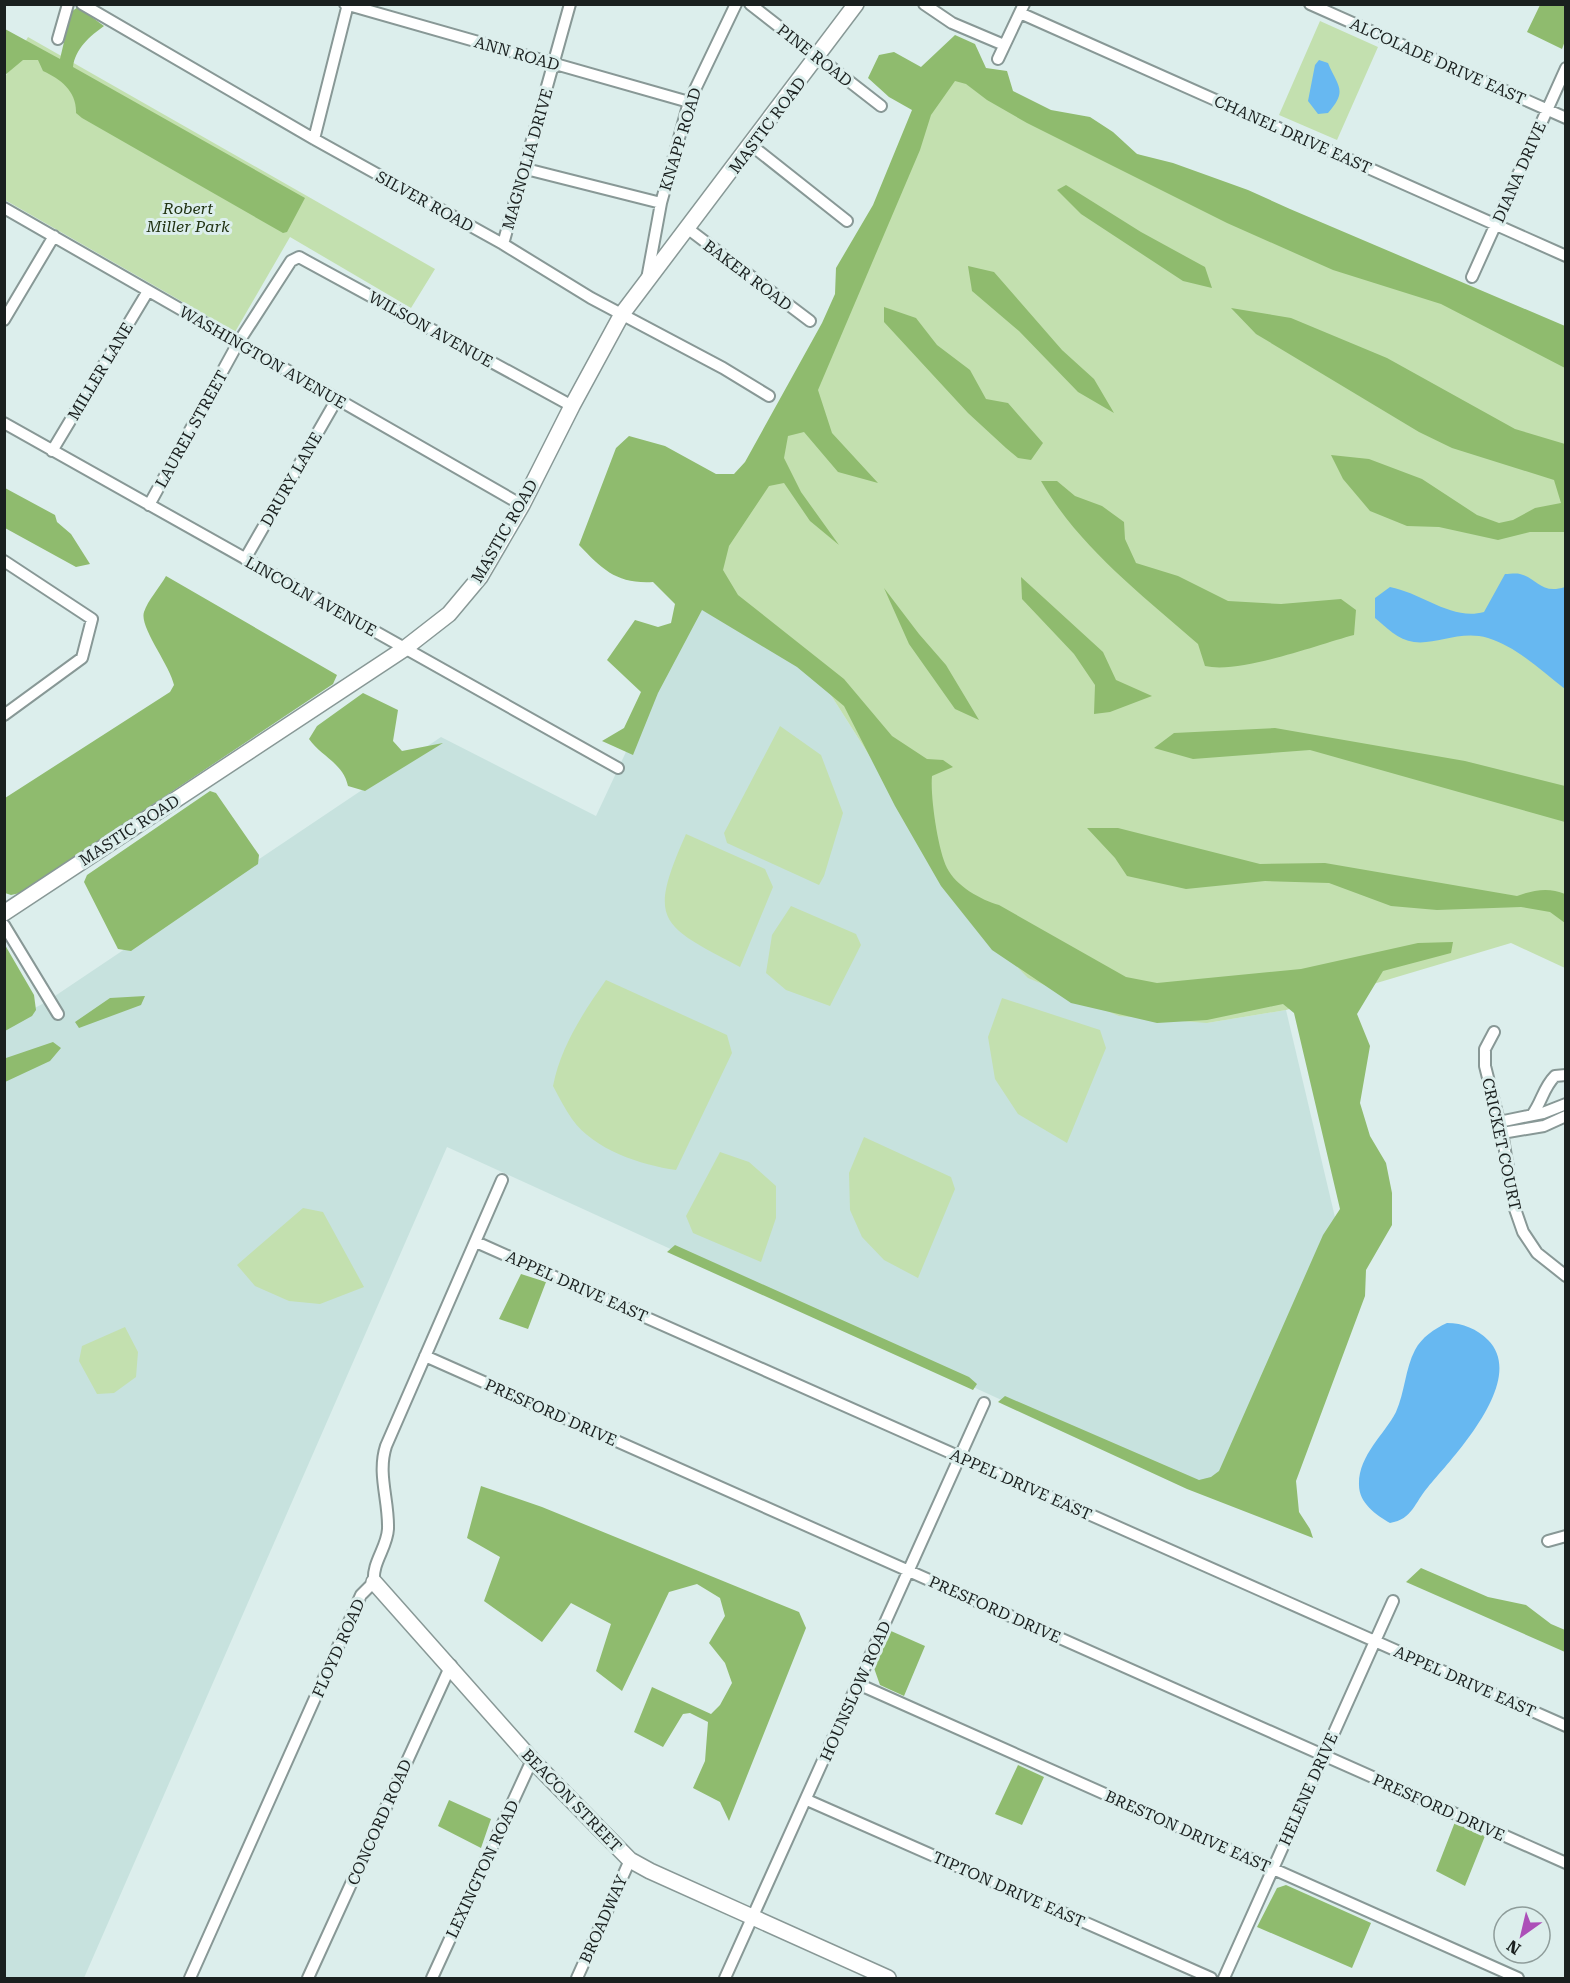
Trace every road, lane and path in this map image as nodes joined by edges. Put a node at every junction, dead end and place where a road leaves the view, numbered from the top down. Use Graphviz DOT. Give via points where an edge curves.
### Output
graph roads {
  1 [pos="68,4"];
  2 [pos="82,4"];
  3 [pos="570,4"];
  4 [pos="736,4"];
  5 [pos="750,4"];
  6 [pos="856,4"];
  7 [pos="924,4"];
  8 [pos="1310,4"];
  9 [pos="347,5"];
  10 [pos="1022,9"];
  11 [pos="58,39"];
  12 [pos="1005,45"];
  13 [pos="819,56"];
  14 [pos="998,59"];
  15 [pos="553,63"];
  16 [pos="1566,68"];
  17 [pos="688,102"];
  18 [pos="881,106"];
  19 [pos="1547,110"];
  20 [pos="1566,118"];
  21 [pos="314,139"];
  22 [pos="751,145"];
  23 [pos="526,169"];
  24 [pos="661,203"];
  25 [pos="4,208"];
  26 [pos="847,221"];
  27 [pos="1496,225"];
  28 [pos="687,228"];
  29 [pos="54,236"];
  30 [pos="503,244"];
  31 [pos="1566,256"];
  32 [pos="291,261"];
  33 [pos="1472,277"];
  34 [pos="646,281"];
  35 [pos="147,291"];
  36 [pos="622,314"];
  37 [pos="4,321"];
  38 [pos="810,321"];
  39 [pos="238,343"];
  40 [pos="769,396"];
  41 [pos="337,399"];
  42 [pos="572,406"];
  43 [pos="4,423"];
  44 [pos="52,451"];
  45 [pos="149,505"];
  46 [pos="522,505"];
  47 [pos="244,559"];
  48 [pos="4,561"];
  49 [pos="404,649"];
  50 [pos="4,715"];
  51 [pos="618,768"];
  52 [pos="4,913"];
  53 [pos="4,925"];
  54 [pos="58,1014"];
  55 [pos="1494,1032"];
  56 [pos="1566,1076"];
  57 [pos="1542,1102"];
  58 [pos="1566,1104"];
  59 [pos="1532,1116"];
  60 [pos="1557,1116"];
  61 [pos="1501,1128"];
  62 [pos="502,1180"];
  63 [pos="476,1242"];
  64 [pos="1566,1276"];
  65 [pos="425,1356"];
  66 [pos="984,1403"];
  67 [pos="958,1457"];
  68 [pos="1566,1536"];
  69 [pos="1548,1541"];
  70 [pos="907,1570"];
  71 [pos="374,1582"];
  72 [pos="1393,1601"];
  73 [pos="1375,1642"];
  74 [pos="451,1665"];
  75 [pos="858,1684"];
  76 [pos="1566,1725"];
  77 [pos="1323,1755"];
  78 [pos="532,1760"];
  79 [pos="807,1800"];
  80 [pos="630,1860"];
  81 [pos="1566,1863"];
  82 [pos="1272,1869"];
  83 [pos="753,1918"];
  84 [pos="190,1978"];
  85 [pos="308,1978"];
  86 [pos="432,1978"];
  87 [pos="577,1978"];
  88 [pos="725,1978"];
  89 [pos="888,1978"];
  90 [pos="1211,1978"];
  91 [pos="1224,1978"];
  92 [pos="1518,1978"];
  1 -- 11 [label="street"];
  2 -- 21 [label="street, SILVER ROAD"];
  3 -- 15 [label="street, MAGNOLIA DRIVE"];
  4 -- 17 [label="street, KNAPP ROAD"];
  5 -- 13 [label="street, PINE ROAD"];
  6 -- 13 [label="main road, MASTIC ROAD"];
  7 -- 12 [label="street" via="952,23"];
  8 -- 19 [label="street, ALCOLADE DRIVE EAST"];
  9 -- 15 [label="street, ANN ROAD"];
  9 -- 21 [label="street"];
  10 -- 12 [label="street"];
  10 -- 27 [label="street, CHANEL DRIVE EAST"];
  12 -- 14 [label="street"];
  13 -- 18 [label="street, PINE ROAD"];
  13 -- 22 [label="main road, MASTIC ROAD"];
  15 -- 17 [label="street, ANN ROAD"];
  15 -- 23 [label="street, MAGNOLIA DRIVE"];
  16 -- 19 [label="street, DIANA DRIVE"];
  17 -- 24 [label="street, KNAPP ROAD"];
  19 -- 20 [label="street, ALCOLADE DRIVE EAST"];
  19 -- 27 [label="street, DIANA DRIVE"];
  21 -- 30 [label="street, SILVER ROAD"];
  22 -- 26 [label="street"];
  22 -- 28 [label="main road, MASTIC ROAD"];
  23 -- 24 [label="street"];
  23 -- 30 [label="street, MAGNOLIA DRIVE"];
  24 -- 34 [label="street, KNAPP ROAD"];
  25 -- 29 [label="street, WASHINGTON AVENUE"];
  27 -- 31 [label="street, CHANEL DRIVE EAST"];
  27 -- 33 [label="street, DIANA DRIVE"];
  28 -- 34 [label="main road, MASTIC ROAD"];
  28 -- 38 [label="street, BAKER ROAD"];
  29 -- 35 [label="street, WASHINGTON AVENUE"];
  29 -- 37 [label="street"];
  30 -- 36 [label="street, SILVER ROAD"];
  32 -- 39 [label="street, LAUREL STREET"];
  32 -- 42 [label="street, WILSON AVENUE" via="299,257"];
  34 -- 36 [label="main road, MASTIC ROAD"];
  35 -- 39 [label="street, WASHINGTON AVENUE"];
  35 -- 44 [label="street, MILLER LANE"];
  36 -- 40 [label="street, SILVER ROAD"];
  36 -- 42 [label="main road, MASTIC ROAD"];
  39 -- 41 [label="street, WASHINGTON AVENUE"];
  39 -- 45 [label="street, LAUREL STREET"];
  41 -- 46 [label="street, WASHINGTON AVENUE"];
  41 -- 47 [label="street, DRURY LANE"];
  42 -- 46 [label="main road, MASTIC ROAD"];
  43 -- 44 [label="street, LINCOLN AVENUE"];
  44 -- 45 [label="street, LINCOLN AVENUE"];
  45 -- 47 [label="street, LINCOLN AVENUE"];
  46 -- 49 [label="main road, MASTIC ROAD" via="492,560 464,597 449,614"];
  47 -- 49 [label="street, LINCOLN AVENUE"];
  48 -- 50 [label="street" via="92,619 81,658"];
  49 -- 51 [label="street, LINCOLN AVENUE"];
  49 -- 52 [label="main road, MASTIC ROAD"];
  53 -- 54 [label="street"];
  55 -- 61 [label="street, CRICKET COURT" via="1485,1049 1485,1066"];
  56 -- 57 [label="street" via="1554,1076 1544,1087"];
  57 -- 59 [label="street"];
  57 -- 60 [label="street"];
  58 -- 60 [label="street"];
  59 -- 60 [label="street"];
  59 -- 61 [label="street"];
  60 -- 61 [label="street" via="1544,1126"];
  61 -- 64 [label="street, CRICKET COURT" via="1515,1209 1523,1232 1537,1253"];
  62 -- 63 [label="street, FLOYD ROAD"];
  63 -- 65 [label="street, FLOYD ROAD"];
  63 -- 67 [label="street, APPEL DRIVE EAST"];
  65 -- 70 [label="street, PRESFORD DRIVE"];
  65 -- 71 [label="street, FLOYD ROAD" via="381,1461 388,1530 373,1570"];
  66 -- 67 [label="street, HOUNSLOW ROAD"];
  67 -- 70 [label="street, HOUNSLOW ROAD"];
  67 -- 73 [label="street, APPEL DRIVE EAST"];
  68 -- 69 [label="street"];
  70 -- 75 [label="street, HOUNSLOW ROAD"];
  70 -- 77 [label="street, PRESFORD DRIVE"];
  71 -- 74 [label="main road, BEACON STREET"];
  71 -- 84 [label="street, FLOYD ROAD" via="361,1595"];
  72 -- 73 [label="street, HELENE DRIVE"];
  73 -- 76 [label="street, APPEL DRIVE EAST"];
  73 -- 77 [label="street, HELENE DRIVE"];
  74 -- 78 [label="main road, BEACON STREET"];
  74 -- 85 [label="street, CONCORD ROAD"];
  75 -- 79 [label="street, HOUNSLOW ROAD"];
  75 -- 82 [label="street, BRESTON DRIVE EAST"];
  77 -- 81 [label="street, PRESFORD DRIVE"];
  77 -- 82 [label="street, HELENE DRIVE"];
  78 -- 80 [label="main road, BEACON STREET"];
  78 -- 86 [label="street, LEXINGTON ROAD"];
  79 -- 83 [label="street, HOUNSLOW ROAD"];
  79 -- 90 [label="street, TIPTON DRIVE EAST"];
  80 -- 83 [label="main road, BEACON STREET"];
  80 -- 87 [label="street, BROADWAY"];
  82 -- 91 [label="street, HELENE DRIVE"];
  82 -- 92 [label="street, BRESTON DRIVE EAST"];
  83 -- 88 [label="street, HOUNSLOW ROAD"];
  83 -- 89 [label="main road, BEACON STREET"];
}
